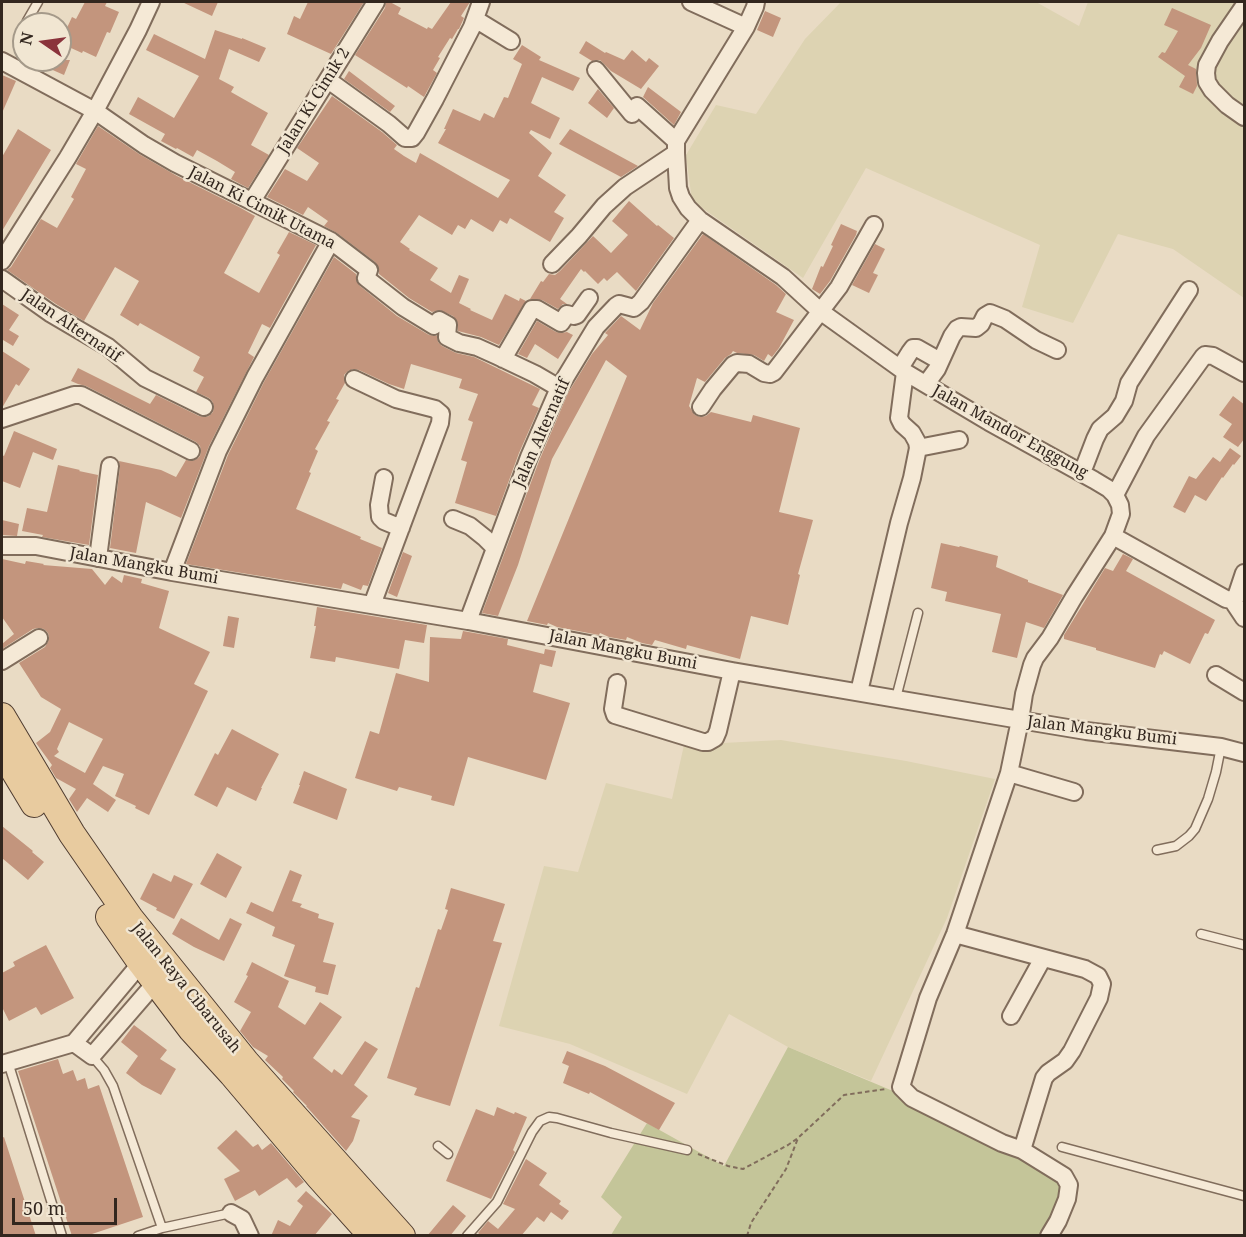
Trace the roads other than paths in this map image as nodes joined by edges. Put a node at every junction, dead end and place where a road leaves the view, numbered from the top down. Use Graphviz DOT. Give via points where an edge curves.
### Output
graph roads {
  1 [pos="151,2"];
  2 [pos="376,2"];
  3 [pos="481,2"];
  4 [pos="691,2"];
  5 [pos="756,2"];
  6 [pos="1245,6"];
  7 [pos="475,19"];
  8 [pos="746,27"];
  9 [pos="511,41"];
  10 [pos="2,61"];
  11 [pos="596,70"];
  12 [pos="328,80"];
  13 [pos="95,111"];
  14 [pos="1245,117"];
  15 [pos="676,147"];
  16 [pos="252,201"];
  17 [pos="700,220"];
  18 [pos="874,225"];
  19 [pos="331,241"];
  20 [pos="2,261"];
  21 [pos="552,264"];
  22 [pos="2,279"];
  23 [pos="1189,290"];
  24 [pos="589,298"];
  25 [pos="820,311"];
  26 [pos="1057,350"];
  27 [pos="503,359"];
  28 [pos="940,361"];
  29 [pos="902,370"];
  30 [pos="1245,373"];
  31 [pos="354,379"];
  32 [pos="926,384"];
  33 [pos="559,388"];
  34 [pos="204,407"];
  35 [pos="701,407"];
  36 [pos="2,419"];
  37 [pos="959,440"];
  38 [pos="918,448"];
  39 [pos="191,451"];
  40 [pos="110,466"];
  41 [pos="1080,472"];
  42 [pos="384,478"];
  43 [pos="1116,495"];
  44 [pos="453,519"];
  45 [pos="401,528"];
  46 [pos="1113,536"];
  47 [pos="2,546"];
  48 [pos="495,548"];
  49 [pos="98,558"];
  50 [pos="172,572"];
  51 [pos="1245,573"];
  52 [pos="1232,600"];
  53 [pos="372,605"];
  54 [pos="918,613"];
  55 [pos="1245,618"];
  56 [pos="468,621"];
  57 [pos="39,638"];
  58 [pos="2,661"];
  59 [pos="732,671"];
  60 [pos="1216,675"];
  61 [pos="617,683"];
  62 [pos="859,692"];
  63 [pos="1245,692"];
  64 [pos="896,698"];
  65 [pos="2,716"];
  66 [pos="1020,720"];
  67 [pos="1221,747"];
  68 [pos="2,751"];
  69 [pos="1245,753"];
  70 [pos="1009,773"];
  71 [pos="1074,792"];
  72 [pos="1157,850"];
  73 [pos="955,934"];
  74 [pos="1200,934"];
  75 [pos="1245,945"];
  76 [pos="1043,958"];
  77 [pos="148,973"];
  78 [pos="1011,1016"];
  79 [pos="74,1043"];
  80 [pos="92,1056"];
  81 [pos="5,1063"];
  82 [pos="239,1068"];
  83 [pos="438,1146"];
  84 [pos="1062,1147"];
  85 [pos="687,1150"];
  86 [pos="1022,1150"];
  87 [pos="448,1154"];
  88 [pos="1245,1196"];
  89 [pos="231,1213"];
  90 [pos="162,1228"];
  91 [pos="396,1233"];
  92 [pos="62,1236"];
  93 [pos="138,1236"];
  94 [pos="250,1236"];
  95 [pos="372,1236"];
  96 [pos="467,1236"];
  97 [pos="1049,1236"];
  1 -- 13 [label="street"];
  2 -- 12 [label="street, Jalan Ki Cimik 2"];
  3 -- 7 [label="street"];
  4 -- 8 [label="street"];
  5 -- 8 [label="street"];
  6 -- 14 [label="street" via="1220,40 1206,73 1212,90"];
  7 -- 9 [label="street"];
  7 -- 12 [label="street" via="412,138 405,138"];
  8 -- 15 [label="street"];
  10 -- 13 [label="street, Jalan Ki Cimik Utama"];
  11 -- 15 [label="street" via="632,114 637,106"];
  12 -- 16 [label="street, Jalan Ki Cimik 2"];
  13 -- 16 [label="street, Jalan Ki Cimik Utama" via="175,163"];
  13 -- 20 [label="street"];
  15 -- 17 [label="street" via="678,188 688,208"];
  15 -- 21 [label="street" via="604,206"];
  16 -- 19 [label="street, Jalan Ki Cimik Utama"];
  17 -- 25 [label="street, Jalan Mandor Enggung" via="783,277"];
  17 -- 33 [label="street, Jalan Alternatif" via="641,302 634,308 619,304 596,327"];
  18 -- 25 [label="street"];
  19 -- 27 [label="street, Jalan Ki Cimik Utama" via="369,270 366,278 403,307 434,326 439,320 448,325 447,336 459,343"];
  19 -- 50 [label="street" via="218,451"];
  22 -- 34 [label="street, Jalan Alternatif" via="108,347 145,378"];
  23 -- 41 [label="street" via="1129,383 1124,401 1100,429"];
  24 -- 27 [label="street" via="577,315 567,314 560,323 532,309"];
  25 -- 29 [label="street, Jalan Mandor Enggung"];
  25 -- 35 [label="street" via="774,372 764,373 749,364 737,363"];
  26 -- 28 [label="street" via="990,313 976,328 957,329"];
  27 -- 33 [label="street, Jalan Ki Cimik Utama"];
  28 -- 29 [label="street" via="913,348"];
  28 -- 32 [label="street"];
  29 -- 32 [label="street, Jalan Mandor Enggung"];
  29 -- 38 [label="street" via="899,418"];
  30 -- 43 [label="street" via="1205,355 1146,436"];
  31 -- 45 [label="street" via="441,414"];
  32 -- 41 [label="street, Jalan Mandor Enggung"];
  33 -- 48 [label="street, Jalan Alternatif"];
  36 -- 39 [label="street" via="81,395"];
  37 -- 38 [label="street"];
  38 -- 62 [label="street"];
  40 -- 49 [label="street"];
  41 -- 43 [label="street, Jalan Mandor Enggung"];
  42 -- 45 [label="street" via="380,517"];
  43 -- 46 [label="street" via="1121,514"];
  44 -- 48 [label="street" via="470,526"];
  45 -- 53 [label="street"];
  46 -- 52 [label="street"];
  46 -- 66 [label="street" via="1035,658"];
  47 -- 49 [label="street, Jalan Mangku Bumi" via="36,546"];
  48 -- 56 [label="street, Jalan Alternatif"];
  49 -- 50 [label="street, Jalan Mangku Bumi"];
  50 -- 53 [label="street, Jalan Mangku Bumi"];
  51 -- 52 [label="street"];
  52 -- 55 [label="street"];
  53 -- 56 [label="street, Jalan Mangku Bumi"];
  54 -- 64 [label="lane"];
  56 -- 59 [label="street, Jalan Mangku Bumi"];
  57 -- 58 [label="street"];
  59 -- 61 [label="street" via="718,731 708,742 615,715"];
  59 -- 62 [label="street, Jalan Mangku Bumi"];
  60 -- 63 [label="street"];
  62 -- 64 [label="street, Jalan Mangku Bumi"];
  64 -- 66 [label="street, Jalan Mangku Bumi"];
  65 -- 82 [label="main road, Jalan Raya Cibarusah" via="72,834"];
  66 -- 67 [label="street, Jalan Mangku Bumi"];
  66 -- 70 [label="street"];
  67 -- 69 [label="street, Jalan Mangku Bumi"];
  67 -- 72 [label="lane" via="1199,822 1176,846"];
  68 -- 77 [label="main road, Jalan Raya Cibarusah" via="60,848"];
  70 -- 71 [label="street"];
  70 -- 73 [label="street"];
  73 -- 76 [label="street"];
  73 -- 86 [label="street" via="928,998 901,1088 912,1098"];
  74 -- 75 [label="lane"];
  76 -- 78 [label="street"];
  76 -- 86 [label="street" via="1085,969 1098,976 1102,984 1099,998 1069,1057 1044,1078"];
  77 -- 79 [label="street"];
  77 -- 80 [label="street"];
  77 -- 82 [label="main road, Jalan Raya Cibarusah" via="191,1029"];
  79 -- 80 [label="street"];
  79 -- 81 [label="street"];
  80 -- 90 [label="lane" via="113,1086"];
  81 -- 92 [label="lane"];
  82 -- 91 [label="main road, Jalan Raya Cibarusah"];
  82 -- 95 [label="main road, Jalan Raya Cibarusah" via="306,1162"];
  83 -- 87 [label="lane"];
  84 -- 88 [label="lane"];
  85 -- 96 [label="lane" via="549,1117 532,1132 497,1202"];
  86 -- 97 [label="street" via="1064,1176 1069,1185 1063,1210"];
  89 -- 90 [label="lane"];
  89 -- 94 [label="street" via="242,1219"];
  90 -- 93 [label="lane"];
}
